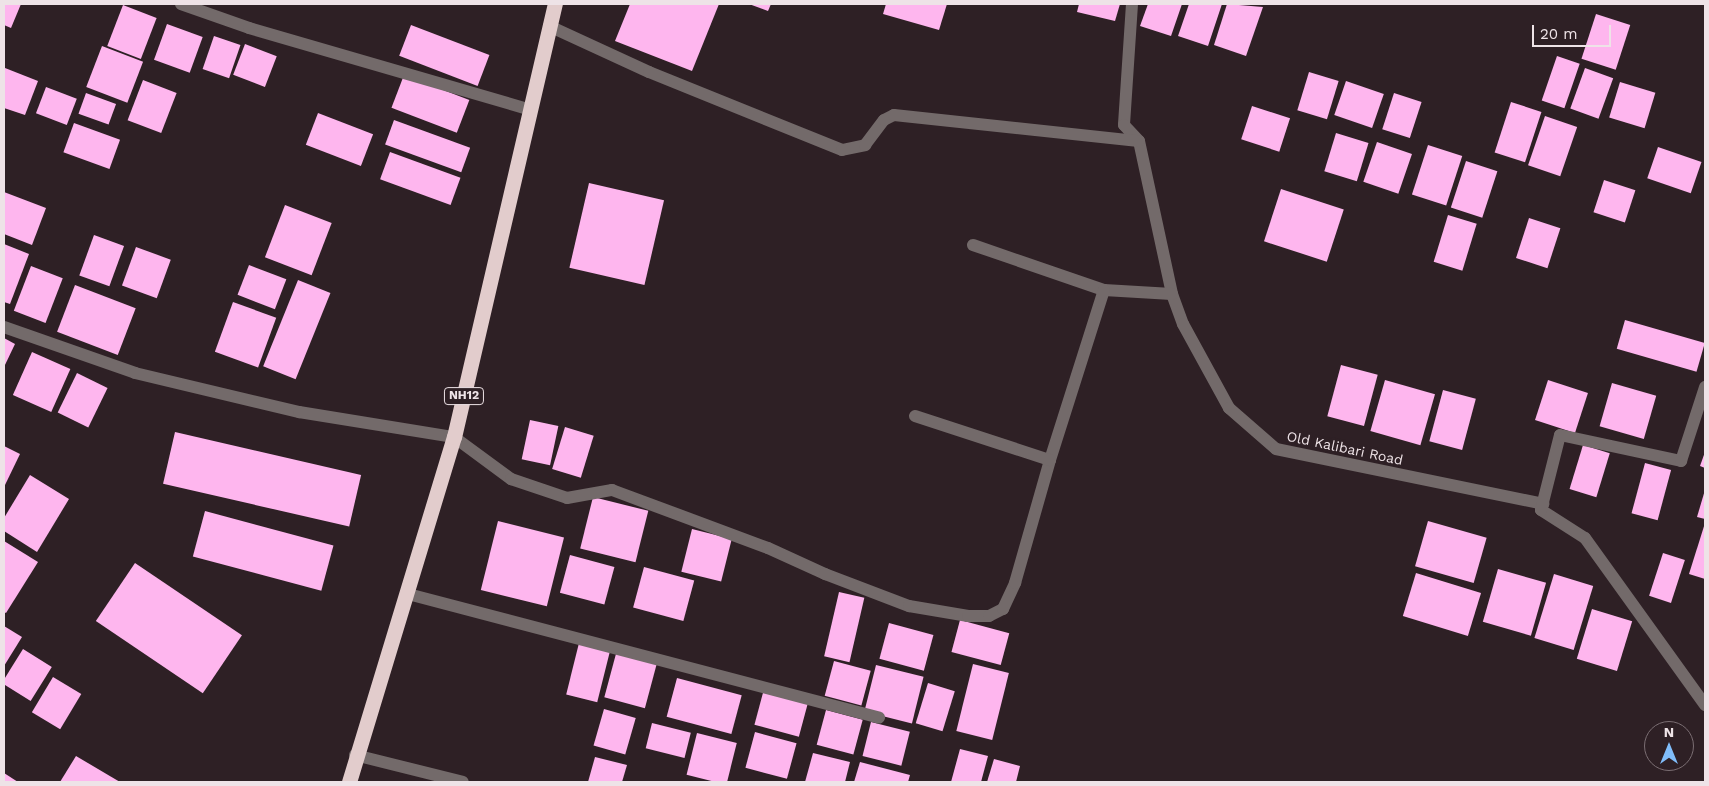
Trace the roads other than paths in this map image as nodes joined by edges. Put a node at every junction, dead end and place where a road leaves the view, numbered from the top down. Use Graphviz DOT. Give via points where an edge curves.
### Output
graph roads {
  1 [pos="181,4"];
  2 [pos="554,4"];
  3 [pos="1132,4"];
  4 [pos="549,26"];
  5 [pos="528,109"];
  6 [pos="1139,141"];
  7 [pos="973,245"];
  8 [pos="1104,290"];
  9 [pos="1172,294"];
  10 [pos="4,327"];
  11 [pos="1705,388"];
  12 [pos="914,416"];
  13 [pos="454,437"];
  14 [pos="1050,460"];
  15 [pos="1541,510"];
  16 [pos="408,594"];
  17 [pos="1705,705"];
  18 [pos="879,718"];
  19 [pos="355,755"];
  20 [pos="349,782"];
  21 [pos="463,782"];
  1 -- 5 [label="street" via="249,28"];
  2 -- 4 [label="highway, NH12"];
  3 -- 6 [label="street, Old Kalibari Road" via="1124,126"];
  4 -- 5 [label="highway, NH12"];
  4 -- 6 [label="street" via="649,72 842,150 865,146 884,120 894,116"];
  5 -- 13 [label="highway, NH12"];
  6 -- 9 [label="street, Old Kalibari Road"];
  7 -- 8 [label="street"];
  8 -- 9 [label="street"];
  8 -- 14 [label="street"];
  9 -- 15 [label="street, Old Kalibari Road" via="1183,324 1229,408 1276,449 1543,504"];
  10 -- 13 [label="street" via="135,373 298,412"];
  11 -- 15 [label="street" via="1681,461 1560,435"];
  12 -- 14 [label="street"];
  13 -- 14 [label="street" via="511,479 567,498 612,490 768,548 909,606 968,616 989,616 1003,609 1015,583"];
  13 -- 16 [label="highway, NH12"];
  15 -- 17 [label="street, Old Kalibari Road" via="1585,538"];
  16 -- 18 [label="street"];
  16 -- 19 [label="highway, NH12"];
  19 -- 20 [label="highway, NH12"];
  19 -- 21 [label="street"];
}
